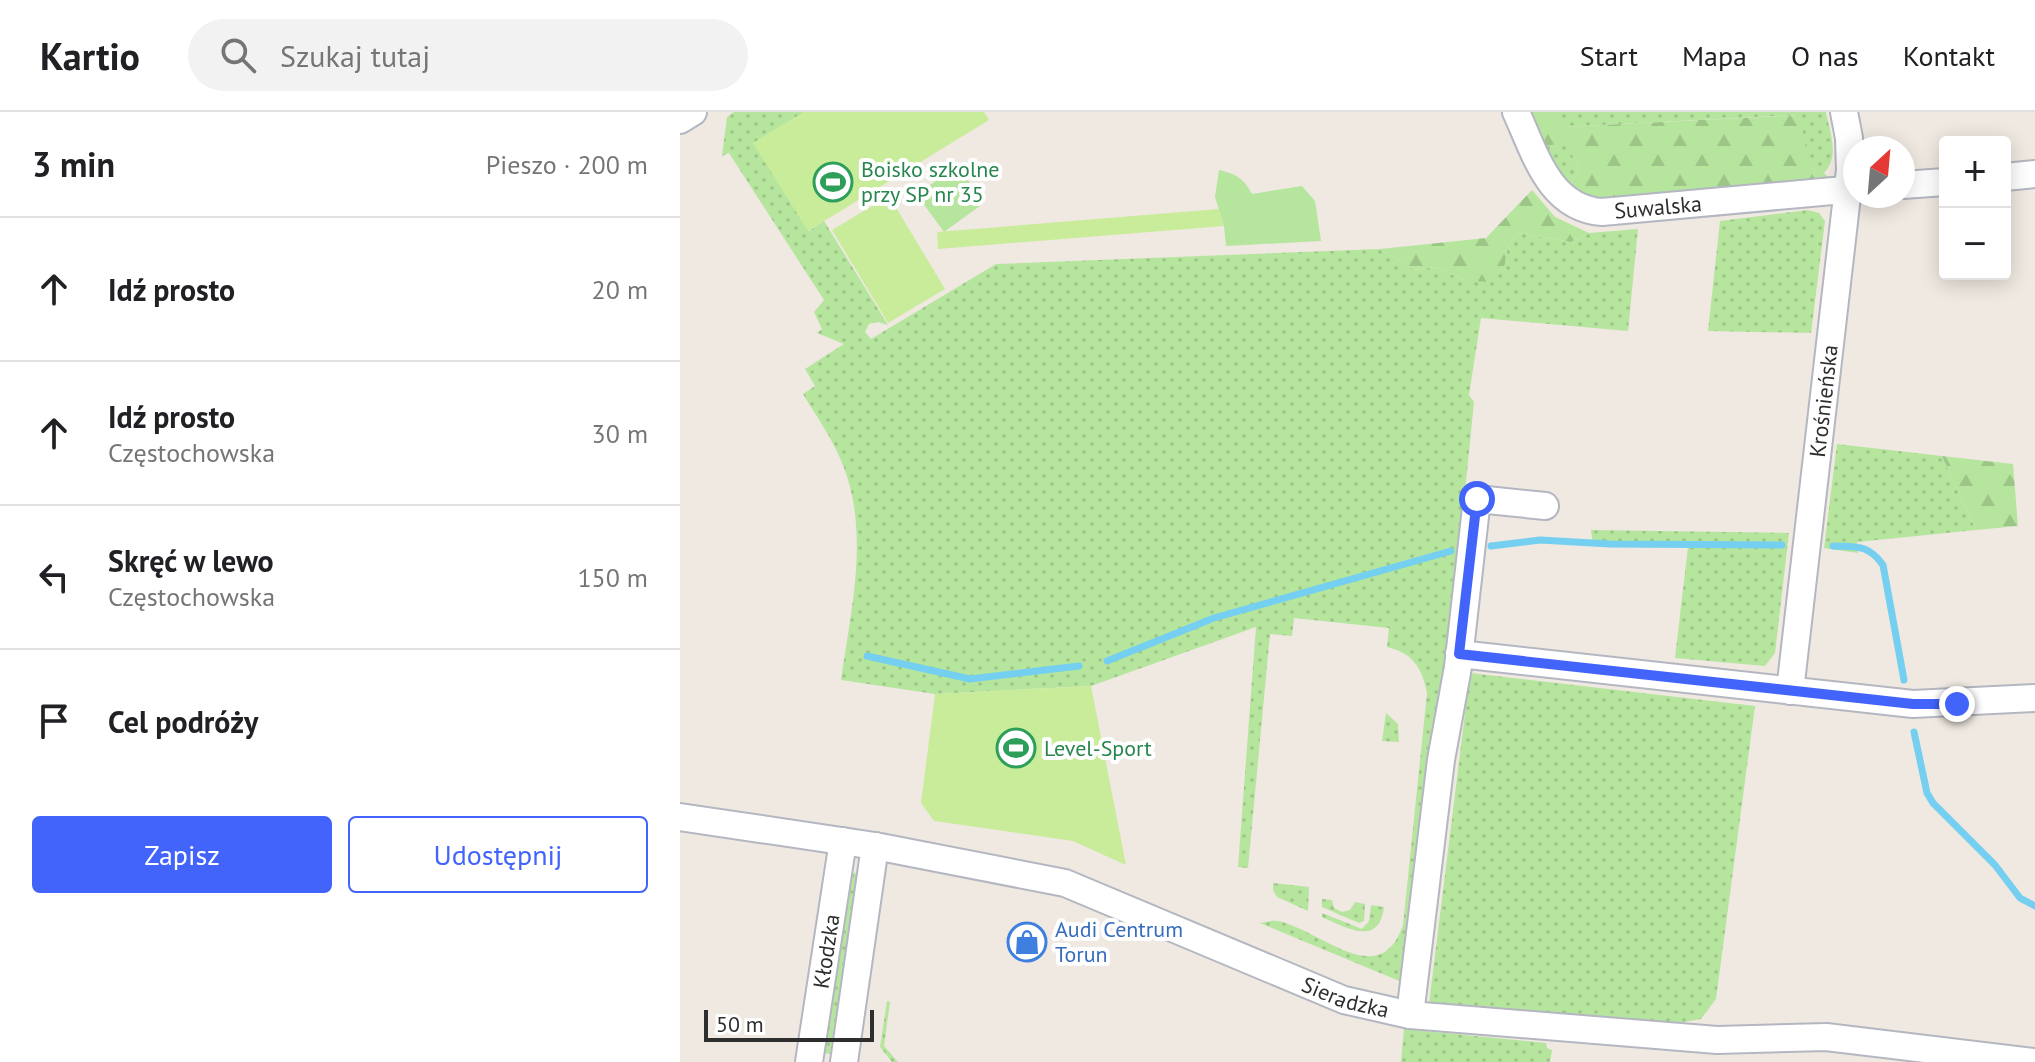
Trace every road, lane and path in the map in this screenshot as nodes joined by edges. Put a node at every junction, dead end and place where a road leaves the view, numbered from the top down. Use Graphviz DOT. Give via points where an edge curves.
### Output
graph roads {
  1 [pos="693,112"];
  2 [pos="1516,112"];
  3 [pos="1844,112"];
  4 [pos="680,120"];
  5 [pos="1848,136"];
  6 [pos="2035,174"];
  7 [pos="2011,176"];
  8 [pos="1939,182"];
  9 [pos="1915,184"];
  10 [pos="1843,191"];
  11 [pos="1850,208"];
  12 [pos="1545,506"];
  13 [pos="1459,654"];
  14 [pos="1790,691"];
  15 [pos="2035,698"];
  16 [pos="680,817"];
  17 [pos="843,841"];
  18 [pos="875,846"];
  19 [pos="1410,1015"];
  20 [pos="809,1062"];
  21 [pos="844,1062"];
  22 [pos="2033,1062"];
  1 -- 4 [label="street"];
  2 -- 10 [label="street, Suwalska" via="1553,187 1574,205 1590,210"];
  3 -- 5 [label="street, Krośnieńska"];
  6 -- 7 [label="street"];
  8 -- 9 [label="street"];
  11 -- 14 [label="street, Krośnieńska"];
  12 -- 13 [label="street" via="1477,499"];
  13 -- 14 [label="street"];
  13 -- 19 [label="street"];
  14 -- 15 [label="street" via="1913,704"];
  16 -- 17 [label="street, Sieradzka"];
  17 -- 18 [label="street, Sieradzka"];
  17 -- 20 [label="street, Kłodzka"];
  18 -- 19 [label="street, Sieradzka" via="1065,883 1344,1000"];
  18 -- 21 [label="street, Kłodzka"];
  19 -- 22 [label="street, Sieradzka" via="1717,1040 1826,1037"];
}
